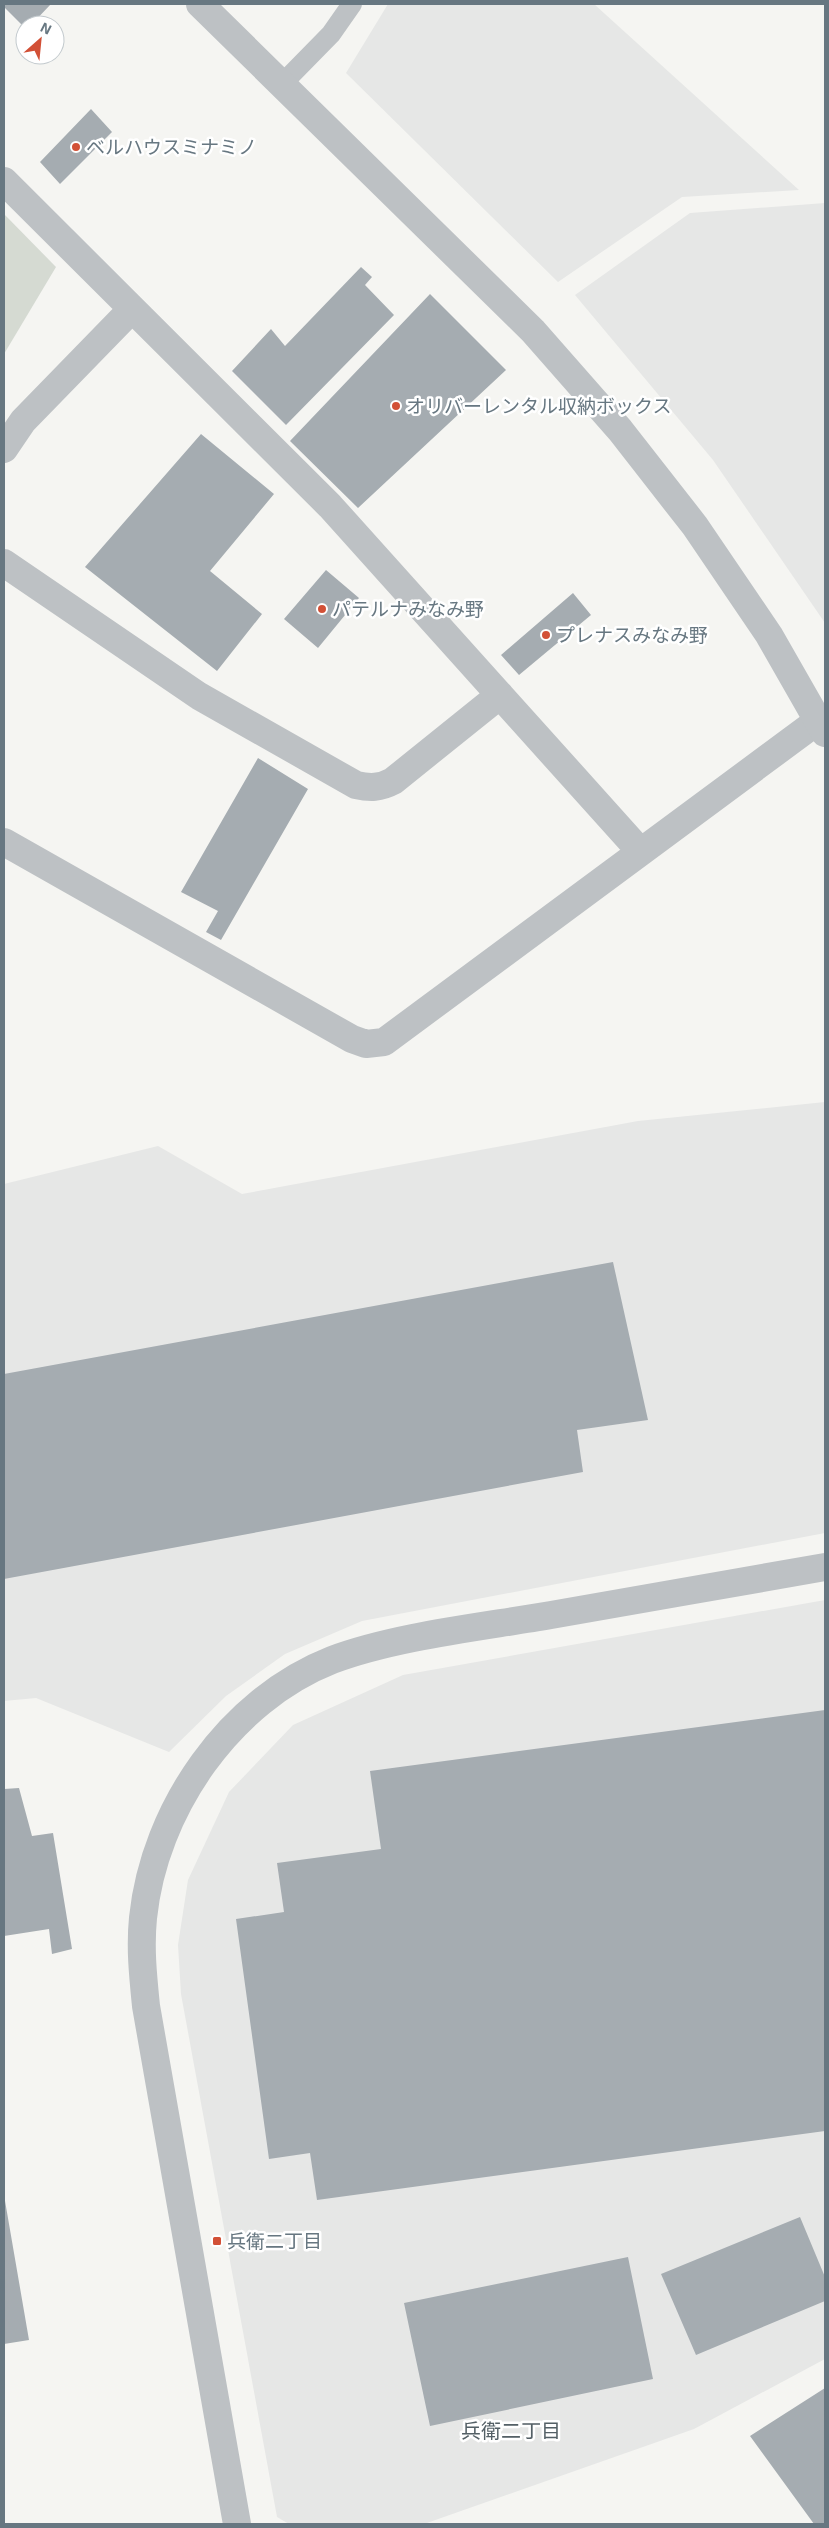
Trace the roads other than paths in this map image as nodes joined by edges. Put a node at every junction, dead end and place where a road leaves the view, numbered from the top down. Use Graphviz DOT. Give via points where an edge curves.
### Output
graph roads {
  1 [pos="200,4"];
  2 [pos="352,4"];
  3 [pos="282,84"];
  4 [pos="4,181"];
  5 [pos="132,309"];
  6 [pos="4,449"];
  7 [pos="4,562"];
  8 [pos="500,695"];
  9 [pos="822,726"];
  10 [pos="4,842"];
  11 [pos="640,851"];
  12 [pos="825,1566"];
  13 [pos="236,2524"];
  1 -- 3 [label="street"];
  2 -- 3 [label="lane" via="331,34"];
  3 -- 9 [label="street" via="533,331 620,430 695,526 769,635"];
  4 -- 5 [label="street"];
  5 -- 6 [label="street" via="23,421"];
  5 -- 8 [label="street" via="330,506"];
  7 -- 8 [label="street" via="199,696 356,785 368,788 393,781"];
  8 -- 11 [label="street"];
  9 -- 11 [label="street"];
  10 -- 11 [label="street" via="366,1044 384,1042 396,1035"];
  12 -- 13 [label="street" via="425,1637 332,1660 297,1677 264,1699 230,1728 203,1763 163,1840 151,1878 143,1916 141,1961"];
}
